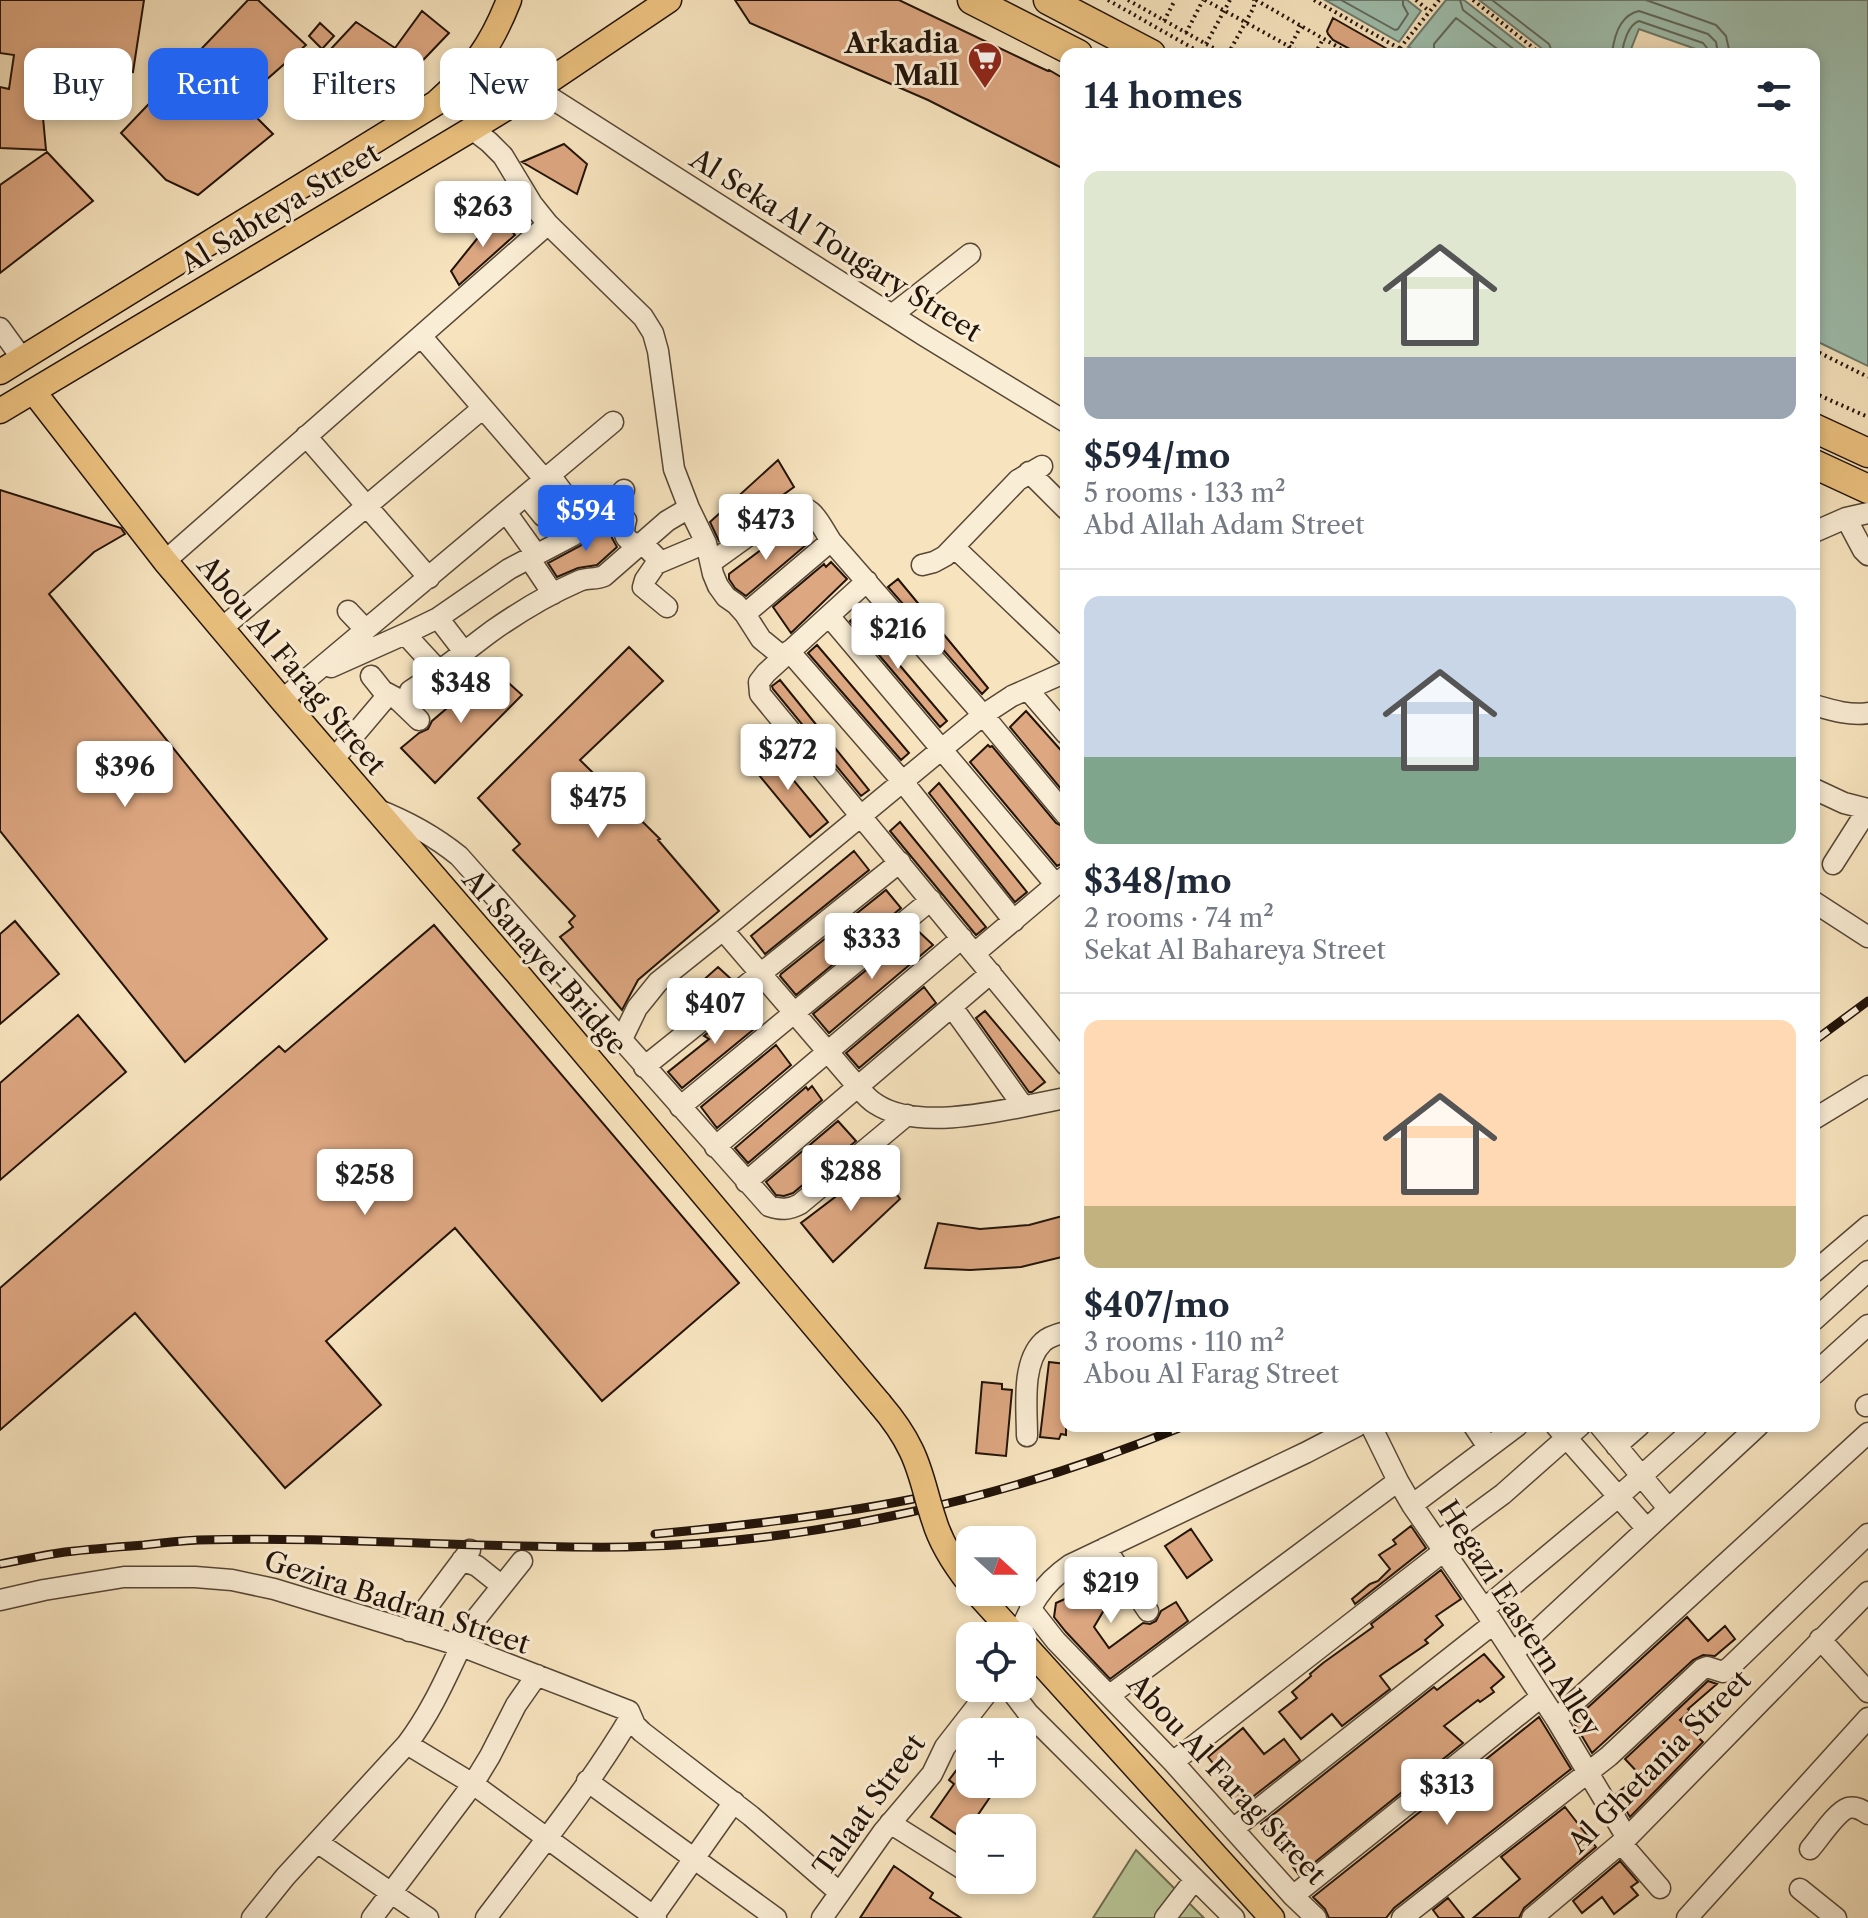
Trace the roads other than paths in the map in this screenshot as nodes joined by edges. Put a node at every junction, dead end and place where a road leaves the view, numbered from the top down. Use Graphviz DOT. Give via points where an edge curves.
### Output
graph roads {
  1 [pos="509,0"];
  2 [pos="669,0"];
  3 [pos="972,0"];
  4 [pos="1048,0"];
  5 [pos="1066,48"];
  6 [pos="1140,48"];
  7 [pos="557,76"];
  8 [pos="557,102"];
  9 [pos="487,120"];
  10 [pos="472,129"];
  11 [pos="548,224"];
  12 [pos="970,254"];
  13 [pos="892,315"];
  14 [pos="0,328"];
  15 [pos="421,336"];
  16 [pos="21,357"];
  17 [pos="0,372"];
  18 [pos="33,391"];
  19 [pos="483,408"];
  20 [pos="0,411"];
  21 [pos="1060,418"];
  22 [pos="613,422"];
  23 [pos="1820,431"];
  24 [pos="306,436"];
  25 [pos="1868,453"];
  26 [pos="1820,467"];
  27 [pos="547,478"];
  28 [pos="1868,489"];
  29 [pos="526,495"];
  30 [pos="567,498"];
  31 [pos="1060,501"];
  32 [pos="367,507"];
  33 [pos="689,508"];
  34 [pos="506,512"];
  35 [pos="1868,513"];
  36 [pos="543,516"];
  37 [pos="1846,518"];
  38 [pos="1820,529"];
  39 [pos="831,541"];
  40 [pos="641,545"];
  41 [pos="955,548"];
  42 [pos="709,552"];
  43 [pos="1868,555"];
  44 [pos="533,556"];
  45 [pos="165,561"];
  46 [pos="656,564"];
  47 [pos="922,565"];
  48 [pos="429,578"];
  49 [pos="867,581"];
  50 [pos="553,594"];
  51 [pos="667,607"];
  52 [pos="348,611"];
  53 [pos="745,614"];
  54 [pos="829,616"];
  55 [pos="438,618"];
  56 [pos="222,628"];
  57 [pos="366,630"];
  58 [pos="405,634"];
  59 [pos="1060,648"];
  60 [pos="465,653"];
  61 [pos="786,654"];
  62 [pos="316,672"];
  63 [pos="440,672"];
  64 [pos="1060,675"];
  65 [pos="371,676"];
  66 [pos="1028,690"];
  67 [pos="410,691"];
  68 [pos="388,695"];
  69 [pos="282,700"];
  70 [pos="1820,707"];
  71 [pos="1868,713"];
  72 [pos="983,715"];
  73 [pos="419,720"];
  74 [pos="1060,727"];
  75 [pos="943,749"];
  76 [pos="333,760"];
  77 [pos="903,782"];
  78 [pos="1820,792"];
  79 [pos="372,807"];
  80 [pos="1060,808"];
  81 [pos="1868,809"];
  82 [pos="862,816"];
  83 [pos="900,862"];
  84 [pos="1833,864"];
  85 [pos="1060,879"];
  86 [pos="1060,881"];
  87 [pos="931,900"];
  88 [pos="1820,906"];
  89 [pos="1014,921"];
  90 [pos="723,930"];
  91 [pos="1868,937"];
  92 [pos="969,946"];
  93 [pos="991,973"];
  94 [pos="761,974"];
  95 [pos="952,1007"];
  96 [pos="794,1013"];
  97 [pos="621,1041"];
  98 [pos="827,1052"];
  99 [pos="1060,1058"];
  100 [pos="644,1067"];
  101 [pos="1868,1086"];
  102 [pos="858,1087"];
  103 [pos="1060,1099"];
  104 [pos="1023,1106"];
  105 [pos="680,1107"];
  106 [pos="907,1115"];
  107 [pos="1820,1115"];
  108 [pos="715,1147"];
  109 [pos="746,1182"];
  110 [pos="1868,1226"];
  111 [pos="1820,1267"];
  112 [pos="1868,1271"];
  113 [pos="1820,1315"];
  114 [pos="1868,1325"];
  115 [pos="1060,1334"];
  116 [pos="1820,1369"];
  117 [pos="1346,1432"];
  118 [pos="1374,1432"];
  119 [pos="1478,1432"];
  120 [pos="1509,1432"];
  121 [pos="1565,1432"];
  122 [pos="1569,1432"];
  123 [pos="1605,1432"];
  124 [pos="1632,1432"];
  125 [pos="1690,1432"];
  126 [pos="1751,1432"];
  127 [pos="1868,1433"];
  128 [pos="1027,1436"];
  129 [pos="1616,1446"];
  130 [pos="1488,1447"];
  131 [pos="1642,1476"];
  132 [pos="1398,1481"];
  133 [pos="1618,1497"];
  134 [pos="1412,1505"];
  135 [pos="1668,1508"];
  136 [pos="1647,1529"];
  137 [pos="1868,1534"];
  138 [pos="1441,1547"];
  139 [pos="1105,1548"];
  140 [pos="522,1561"];
  141 [pos="956,1563"];
  142 [pos="502,1586"];
  143 [pos="1868,1592"];
  144 [pos="0,1600"];
  145 [pos="989,1606"];
  146 [pos="1030,1608"];
  147 [pos="1148,1611"];
  148 [pos="1488,1616"];
  149 [pos="1004,1622"];
  150 [pos="1024,1622"];
  151 [pos="409,1631"];
  152 [pos="1820,1639"];
  153 [pos="458,1646"];
  154 [pos="1513,1653"];
  155 [pos="1036,1657"];
  156 [pos="537,1675"];
  157 [pos="1868,1692"];
  158 [pos="1110,1695"];
  159 [pos="1541,1697"];
  160 [pos="980,1702"];
  161 [pos="1020,1702"];
  162 [pos="630,1713"];
  163 [pos="1556,1719"];
  164 [pos="1866,1725"];
  165 [pos="407,1744"];
  166 [pos="1173,1762"];
  167 [pos="1588,1773"];
  168 [pos="587,1781"];
  169 [pos="473,1784"];
  170 [pos="734,1802"];
  171 [pos="1868,1814"];
  172 [pos="890,1823"];
  173 [pos="1233,1829"];
  174 [pos="547,1839"];
  175 [pos="1624,1840"];
  176 [pos="317,1842"];
  177 [pos="1810,1849"];
  178 [pos="694,1859"];
  179 [pos="956,1865"];
  180 [pos="1195,1879"];
  181 [pos="1660,1888"];
  182 [pos="1800,1889"];
  183 [pos="390,1892"];
  184 [pos="840,1893"];
  185 [pos="1293,1896"];
  186 [pos="1700,1914"];
  187 [pos="654,1917"];
  188 [pos="252,1918"];
  189 [pos="372,1918"];
  190 [pos="428,1918"];
  191 [pos="486,1918"];
  192 [pos="776,1918"];
  193 [pos="822,1918"];
  194 [pos="1165,1918"];
  195 [pos="1234,1918"];
  196 [pos="1272,1918"];
  197 [pos="1316,1918"];
  198 [pos="1402,1918"];
  199 [pos="1532,1918"];
  200 [pos="1836,1918"];
  1 -- 16 [label="main road, Al Sabteya Street" via="484,51 436,103"];
  2 -- 7 [label="main road, Al Sabteya Street"];
  3 -- 5 [label="highway"];
  4 -- 6 [label="highway"];
  8 -- 13 [label="street, Al Seka Al Tougary Street"];
  9 -- 10 [label="main road, Al Sabteya Street"];
  10 -- 11 [label="street" via="503,156"];
  10 -- 18 [label="main road, Al Sabteya Street"];
  11 -- 15 [label="street"];
  11 -- 33 [label="street" via="653,333 674,469"];
  12 -- 13 [label="street"];
  13 -- 21 [label="street, Al Seka Al Tougary Street"];
  14 -- 16 [label="street"];
  15 -- 19 [label="street"];
  15 -- 24 [label="street"];
  16 -- 17 [label="main road, Al Sabteya Street"];
  18 -- 20 [label="main road, Al Sabteya Street"];
  18 -- 45 [label="main road, Abou Al Farag Street"];
  19 -- 27 [label="street"];
  19 -- 32 [label="street"];
  22 -- 27 [label="street"];
  23 -- 25 [label="highway"];
  24 -- 32 [label="street"];
  24 -- 45 [label="street"];
  26 -- 28 [label="highway"];
  27 -- 29 [label="street"];
  27 -- 30 [label="street"];
  29 -- 34 [label="street"];
  29 -- 36 [label="street"];
  31 -- 41 [label="street" via="1036,469 1018,480"];
  32 -- 48 [label="street"];
  32 -- 56 [label="street"];
  33 -- 40 [label="street"];
  33 -- 42 [label="street"];
  34 -- 44 [label="street"];
  34 -- 48 [label="street"];
  35 -- 37 [label="street"];
  37 -- 38 [label="street"];
  37 -- 43 [label="street"];
  39 -- 42 [label="street" via="809,509 799,504"];
  39 -- 49 [label="street"];
  39 -- 53 [label="street"];
  40 -- 44 [label="street" via="625,536 618,497 572,536"];
  40 -- 46 [label="street" via="655,556"];
  40 -- 50 [label="street" via="604,576 582,579"];
  41 -- 47 [label="street"];
  41 -- 59 [label="street"];
  42 -- 46 [label="street"];
  42 -- 53 [label="street" via="718,586"];
  44 -- 50 [label="street"];
  44 -- 55 [label="street"];
  45 -- 56 [label="main road, Abou Al Farag Street"];
  46 -- 51 [label="street" via="643,587"];
  48 -- 57 [label="street"];
  49 -- 54 [label="street"];
  49 -- 72 [label="street"];
  50 -- 60 [label="street"];
  52 -- 57 [label="street"];
  53 -- 61 [label="street" via="771,649"];
  54 -- 61 [label="street"];
  54 -- 75 [label="street"];
  55 -- 58 [label="street"];
  55 -- 60 [label="street"];
  56 -- 69 [label="main road, Abou Al Farag Street"];
  57 -- 62 [label="street"];
  58 -- 62 [label="street"];
  58 -- 63 [label="street"];
  60 -- 63 [label="street"];
  61 -- 77 [label="street"];
  61 -- 82 [label="street" via="759,682 760,694"];
  62 -- 69 [label="street"];
  63 -- 67 [label="street"];
  64 -- 66 [label="street"];
  65 -- 68 [label="street"];
  66 -- 72 [label="street"];
  66 -- 74 [label="street"];
  68 -- 73 [label="street"];
  68 -- 76 [label="street"];
  69 -- 76 [label="main road, Abou Al Farag Street"];
  70 -- 71 [label="street"];
  72 -- 75 [label="street"];
  72 -- 80 [label="street"];
  75 -- 77 [label="street"];
  75 -- 85 [label="street"];
  76 -- 79 [label="main road, Abou Al Farag Street"];
  77 -- 82 [label="street"];
  77 -- 89 [label="street"];
  78 -- 81 [label="street"];
  79 -- 97 [label="street, Abou Al Farag Street" via="417,826 459,856"];
  79 -- 141 [label="main road, Al Sanayei Bridge, bridge" via="898,1426 922,1477 934,1524"];
  81 -- 84 [label="street"];
  82 -- 83 [label="street"];
  82 -- 90 [label="street"];
  83 -- 87 [label="street"];
  83 -- 94 [label="street"];
  86 -- 89 [label="street"];
  87 -- 92 [label="street"];
  87 -- 96 [label="street"];
  88 -- 91 [label="street"];
  89 -- 92 [label="street"];
  90 -- 94 [label="street"];
  90 -- 97 [label="street" via="646,994"];
  92 -- 93 [label="street"];
  92 -- 98 [label="street"];
  93 -- 95 [label="street"];
  93 -- 99 [label="street"];
  94 -- 96 [label="street"];
  94 -- 100 [label="street"];
  95 -- 102 [label="street"];
  95 -- 104 [label="street"];
  96 -- 98 [label="street"];
  96 -- 105 [label="street"];
  97 -- 100 [label="street, Abou Al Farag Street"];
  98 -- 102 [label="street"];
  98 -- 108 [label="street"];
  100 -- 105 [label="street, Abou Al Farag Street"];
  101 -- 107 [label="street"];
  102 -- 106 [label="street" via="875,1104"];
  102 -- 109 [label="street"];
  103 -- 104 [label="street"];
  104 -- 106 [label="street" via="958,1117"];
  105 -- 108 [label="street, Abou Al Farag Street"];
  106 -- 109 [label="street, Abou Al Farag Street" via="790,1209 769,1206"];
  108 -- 109 [label="street, Abou Al Farag Street"];
  110 -- 111 [label="street"];
  112 -- 113 [label="street"];
  114 -- 116 [label="street"];
  115 -- 128 [label="street" via="1045,1340 1033,1354"];
  117 -- 139 [label="street"];
  118 -- 132 [label="street, Hegazi Eastern Alley"];
  119 -- 130 [label="street"];
  120 -- 130 [label="street"];
  121 -- 138 [label="street"];
  122 -- 133 [label="street"];
  123 -- 129 [label="street"];
  124 -- 129 [label="street"];
  125 -- 131 [label="street"];
  126 -- 135 [label="street"];
  127 -- 163 [label="street"];
  129 -- 131 [label="street"];
  130 -- 134 [label="street"];
  131 -- 133 [label="street"];
  131 -- 135 [label="street"];
  132 -- 134 [label="street, Hegazi Eastern Alley"];
  132 -- 158 [label="street"];
  133 -- 136 [label="street"];
  133 -- 148 [label="street"];
  134 -- 138 [label="street, Hegazi Eastern Alley"];
  135 -- 136 [label="street"];
  136 -- 154 [label="street"];
  137 -- 167 [label="street" via="1730,1667 1723,1672 1702,1669"];
  138 -- 148 [label="street, Hegazi Eastern Alley"];
  138 -- 166 [label="street"];
  139 -- 146 [label="street" via="1053,1577"];
  139 -- 147 [label="street"];
  140 -- 142 [label="street"];
  142 -- 151 [label="street" via="466,1555"];
  142 -- 153 [label="street"];
  143 -- 152 [label="street, Al Ghetania Street"];
  144 -- 151 [label="street, Gezira Badran Street" via="113,1579 195,1577 274,1589"];
  145 -- 149 [label="main road"];
  146 -- 150 [label="street"];
  146 -- 158 [label="street, Abou Al Farag Street"];
  148 -- 154 [label="street, Hegazi Eastern Alley"];
  148 -- 173 [label="street"];
  151 -- 153 [label="street, Gezira Badran Street"];
  152 -- 157 [label="street"];
  152 -- 175 [label="street, Al Ghetania Street"];
  153 -- 156 [label="street, Gezira Badran Street"];
  153 -- 165 [label="street" via="433,1705"];
  154 -- 159 [label="street, Hegazi Eastern Alley"];
  155 -- 196 [label="main road"];
  156 -- 162 [label="street, Gezira Badran Street"];
  156 -- 169 [label="street"];
  158 -- 166 [label="street, Abou Al Farag Street"];
  159 -- 163 [label="street, Hegazi Eastern Alley"];
  159 -- 185 [label="street"];
  160 -- 172 [label="street, Talaat Street" via="945,1747 932,1774"];
  161 -- 180 [label="street"];
  162 -- 168 [label="street"];
  162 -- 170 [label="street" via="642,1732"];
  163 -- 167 [label="street, Hegazi Eastern Alley"];
  164 -- 186 [label="street"];
  165 -- 169 [label="street"];
  165 -- 176 [label="street"];
  166 -- 173 [label="street, Abou Al Farag Street"];
  167 -- 175 [label="street, Hegazi Eastern Alley"];
  167 -- 198 [label="street"];
  168 -- 174 [label="street"];
  168 -- 178 [label="street"];
  169 -- 174 [label="street"];
  169 -- 183 [label="street"];
  170 -- 178 [label="street"];
  170 -- 184 [label="street"];
  171 -- 177 [label="street" via="1858,1808 1840,1813"];
  172 -- 179 [label="street"];
  172 -- 184 [label="street, Talaat Street"];
  173 -- 185 [label="street, Abou Al Farag Street"];
  174 -- 187 [label="street"];
  174 -- 191 [label="street"];
  175 -- 181 [label="street, Hegazi Eastern Alley"];
  175 -- 199 [label="street, Al Ghetania Street"];
  176 -- 183 [label="street"];
  176 -- 188 [label="street"];
  178 -- 187 [label="street"];
  178 -- 192 [label="street"];
  180 -- 194 [label="street"];
  180 -- 195 [label="street"];
  182 -- 200 [label="street"];
  183 -- 189 [label="street"];
  183 -- 190 [label="street"];
  184 -- 193 [label="street, Talaat Street"];
  185 -- 197 [label="street, Abou Al Farag Street"];
}
